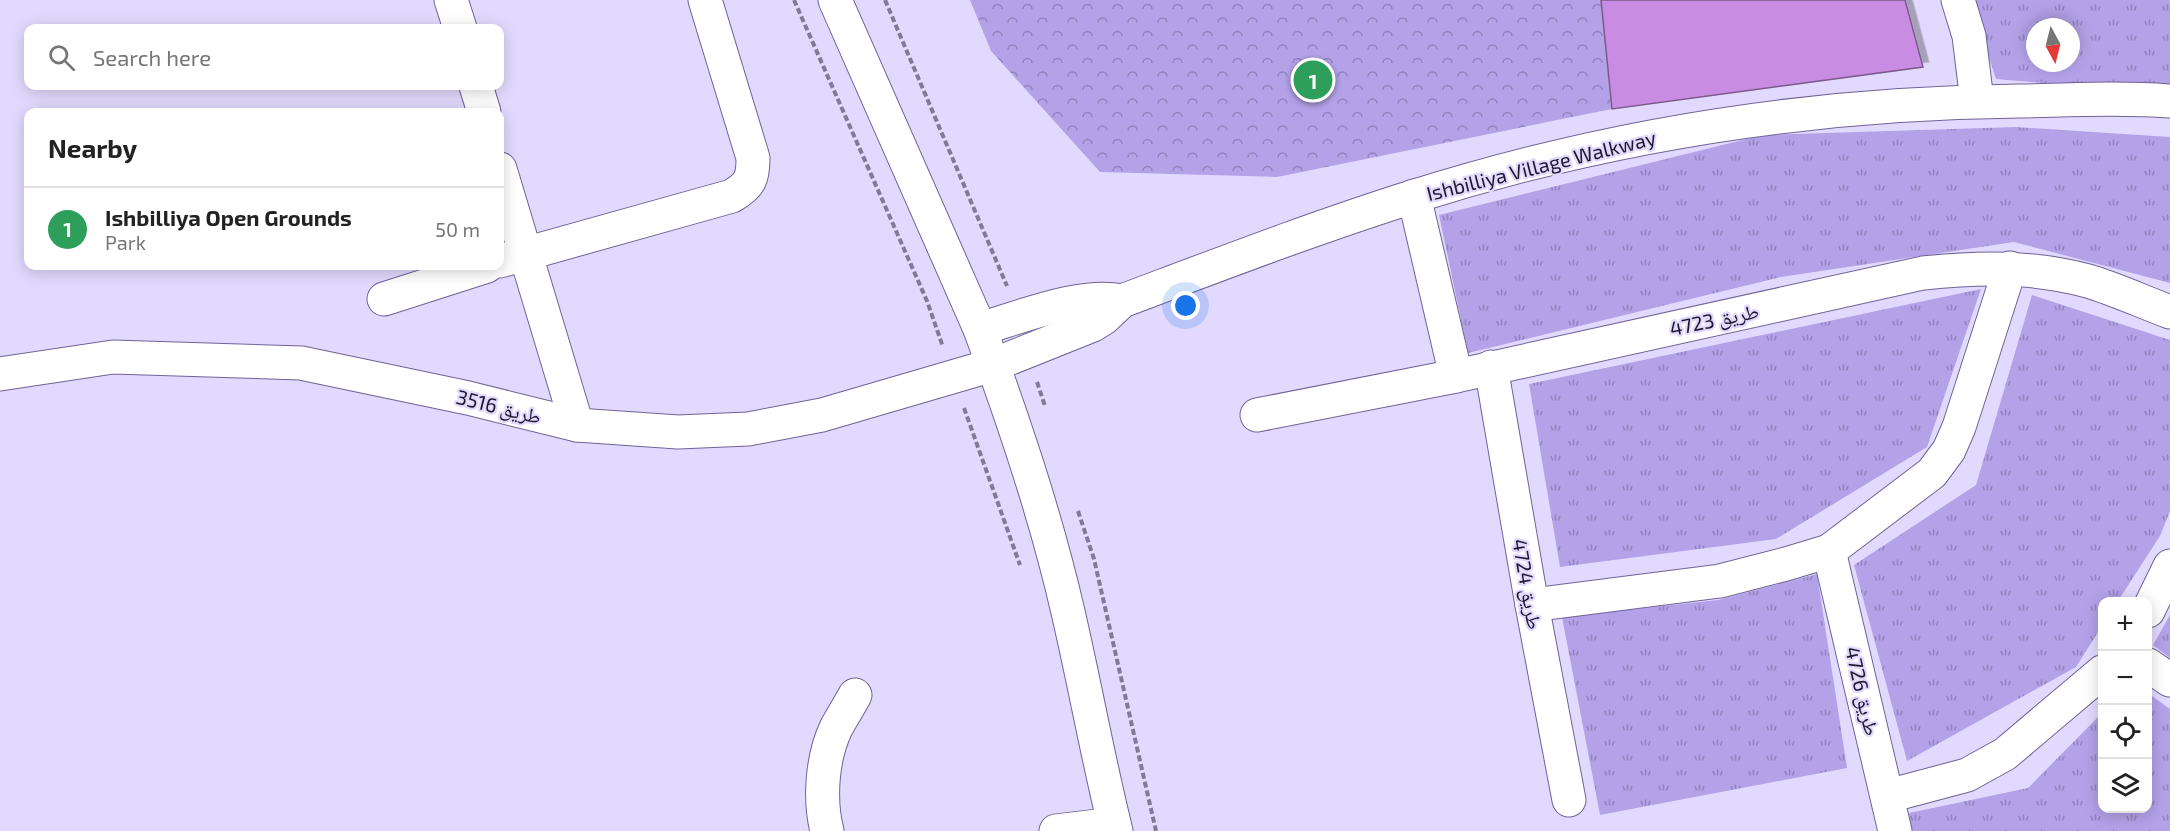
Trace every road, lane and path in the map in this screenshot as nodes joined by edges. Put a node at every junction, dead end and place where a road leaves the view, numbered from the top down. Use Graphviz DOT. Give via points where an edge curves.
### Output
graph roads {
  1 [pos="452,0"];
  2 [pos="705,0"];
  3 [pos="835,0"];
  4 [pos="1958,0"];
  5 [pos="459,24"];
  6 [pos="477,90"];
  7 [pos="1977,101"];
  8 [pos="2170,101"];
  9 [pos="483,108"];
  10 [pos="1414,196"];
  11 [pos="504,198"];
  12 [pos="512,257"];
  13 [pos="2010,268"];
  14 [pos="475,270"];
  15 [pos="384,299"];
  16 [pos="1122,301"];
  17 [pos="2170,312"];
  18 [pos="980,329"];
  19 [pos="993,365"];
  20 [pos="1491,368"];
  21 [pos="0,374"];
  22 [pos="1456,376"];
  23 [pos="1257,416"];
  24 [pos="577,425"];
  25 [pos="1829,551"];
  26 [pos="2170,566"];
  27 [pos="2152,603"];
  28 [pos="1532,605"];
  29 [pos="2152,667"];
  30 [pos="2098,676"];
  31 [pos="2170,680"];
  32 [pos="855,695"];
  33 [pos="1888,796"];
  34 [pos="1569,800"];
  35 [pos="1115,827"];
  36 [pos="827,831"];
  37 [pos="1056,831"];
  38 [pos="1895,831"];
  1 -- 5 [label="street"];
  2 -- 12 [label="street" via="753,158 753,174 746,188 732,196"];
  3 -- 18 [label="street"];
  4 -- 7 [label="street" via="1969,36"];
  6 -- 9 [label="street"];
  7 -- 8 [label="street, Ishbilliya Village Walkway"];
  7 -- 10 [label="street, Ishbilliya Village Walkway" via="1841,109 1715,126 1513,168"];
  10 -- 16 [label="street, Ishbilliya Village Walkway"];
  10 -- 22 [label="street"];
  11 -- 12 [label="street"];
  12 -- 24 [label="street"];
  13 -- 17 [label="street, طريق 4723" via="2089,282"];
  13 -- 20 [label="street, طريق 4723" via="1923,273"];
  13 -- 25 [label="street" via="1949,450 1932,472"];
  14 -- 15 [label="street"];
  16 -- 18 [label="street" via="1081,300"];
  16 -- 19 [label="street, طريق 3516" via="1093,325"];
  18 -- 19 [label="street"];
  19 -- 24 [label="street, طريق 3516" via="822,415 748,429 678,432"];
  19 -- 35 [label="street" via="1034,487 1068,610"];
  20 -- 22 [label="street, طريق 4723"];
  20 -- 28 [label="street, طريق 4724"];
  21 -- 24 [label="street, طريق 3516" via="113,357 300,363"];
  22 -- 23 [label="street, طريق 4723"];
  25 -- 28 [label="street" via="1720,581"];
  25 -- 33 [label="street, طريق 4726"];
  26 -- 27 [label="street"];
  28 -- 34 [label="street, طريق 4724"];
  29 -- 31 [label="street"];
  30 -- 33 [label="street" via="2005,754 1968,775"];
  32 -- 36 [label="street" via="835,730 822,777"];
  33 -- 38 [label="street, طريق 4726"];
  35 -- 37 [label="street"];
}
